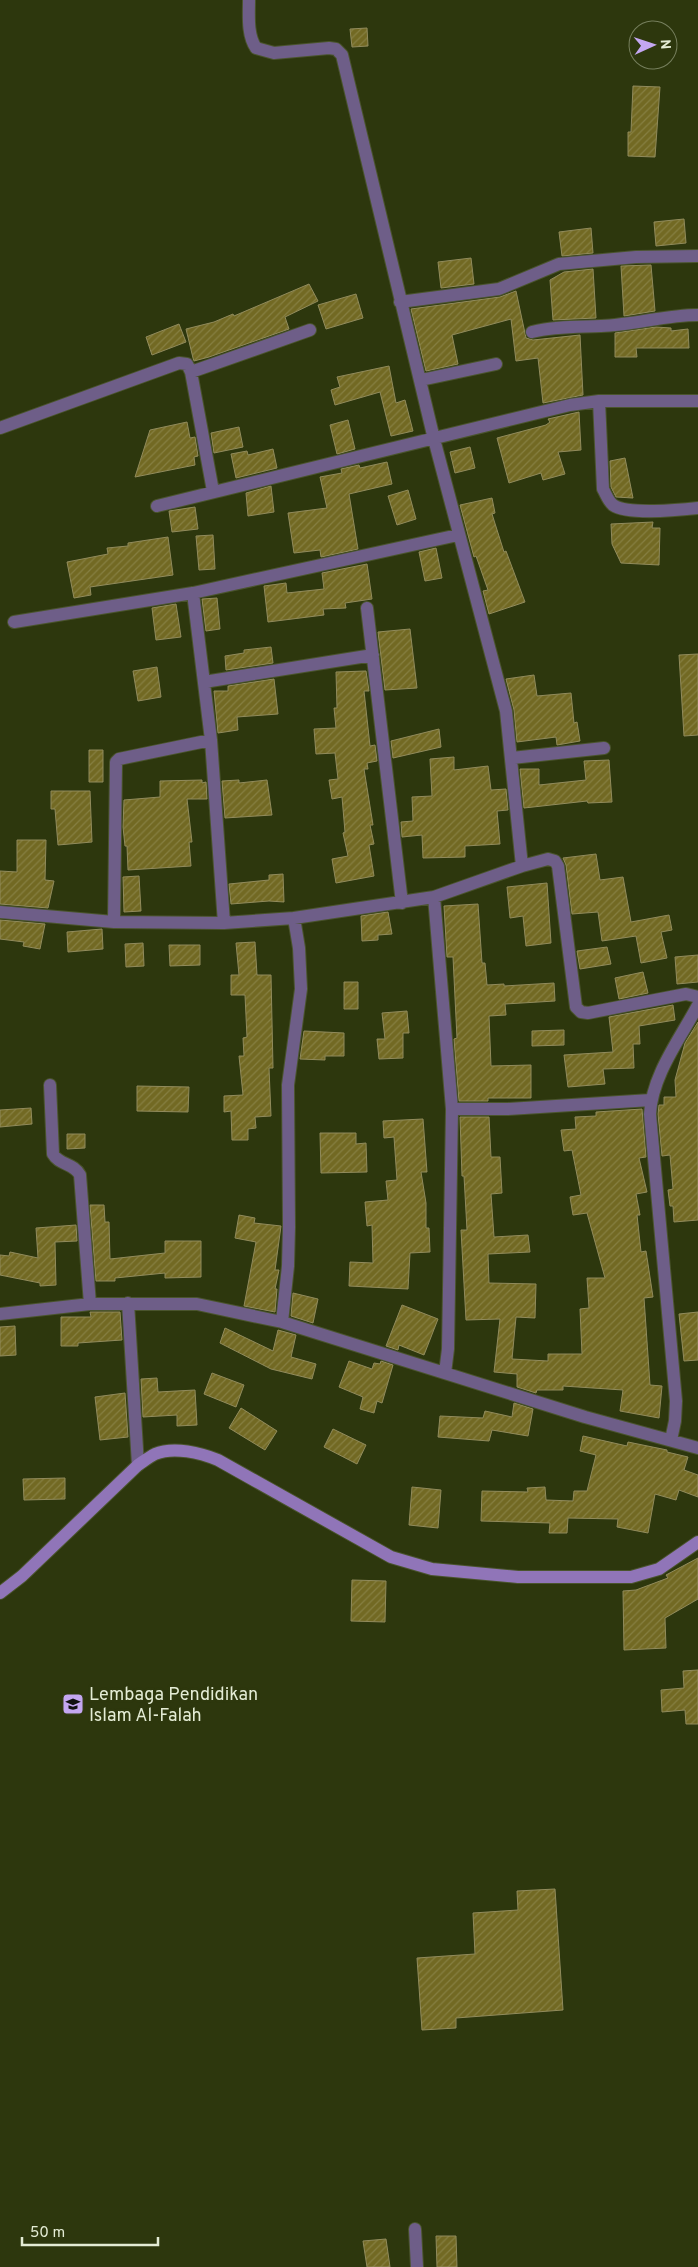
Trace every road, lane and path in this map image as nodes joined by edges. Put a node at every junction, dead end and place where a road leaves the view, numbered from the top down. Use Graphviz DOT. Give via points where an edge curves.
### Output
graph roads {
  1 [pos="249,0"];
  2 [pos="698,256"];
  3 [pos="400,302"];
  4 [pos="698,315"];
  5 [pos="310,330"];
  6 [pos="532,332"];
  7 [pos="496,364"];
  8 [pos="191,372"];
  9 [pos="421,380"];
  10 [pos="599,401"];
  11 [pos="698,401"];
  12 [pos="0,428"];
  13 [pos="434,438"];
  14 [pos="213,492"];
  15 [pos="157,506"];
  16 [pos="698,508"];
  17 [pos="458,535"];
  18 [pos="193,593"];
  19 [pos="367,608"];
  20 [pos="14,622"];
  21 [pos="373,655"];
  22 [pos="204,682"];
  23 [pos="211,740"];
  24 [pos="604,748"];
  25 [pos="512,758"];
  26 [pos="522,866"];
  27 [pos="434,897"];
  28 [pos="402,903"];
  29 [pos="0,912"];
  30 [pos="294,918"];
  31 [pos="114,922"];
  32 [pos="224,923"];
  33 [pos="698,997"];
  34 [pos="698,1005"];
  35 [pos="50,1084"];
  36 [pos="651,1100"];
  37 [pos="452,1109"];
  38 [pos="128,1303"];
  39 [pos="90,1304"];
  40 [pos="0,1314"];
  41 [pos="282,1322"];
  42 [pos="445,1373"];
  43 [pos="671,1440"];
  44 [pos="698,1448"];
  45 [pos="138,1465"];
  46 [pos="698,1542"];
  47 [pos="0,1593"];
  48 [pos="415,2229"];
  49 [pos="418,2267"];
  1 -- 3 [label="street" via="252,43 256,48 274,53 329,48 342,55"];
  2 -- 3 [label="street" via="636,257 559,264 499,289"];
  3 -- 9 [label="street"];
  4 -- 6 [label="street"];
  5 -- 8 [label="street"];
  7 -- 9 [label="street"];
  8 -- 12 [label="street" via="187,364 179,363"];
  8 -- 14 [label="street"];
  9 -- 13 [label="street"];
  10 -- 11 [label="street"];
  10 -- 13 [label="street"];
  10 -- 16 [label="street" via="603,488 614,505 626,509"];
  13 -- 14 [label="street"];
  13 -- 17 [label="street"];
  14 -- 15 [label="street"];
  17 -- 18 [label="street"];
  17 -- 25 [label="street" via="506,711"];
  18 -- 20 [label="street"];
  18 -- 22 [label="street"];
  19 -- 21 [label="street"];
  21 -- 22 [label="street"];
  21 -- 28 [label="street"];
  22 -- 23 [label="street"];
  23 -- 31 [label="street" via="119,758 116,762"];
  23 -- 32 [label="street"];
  24 -- 25 [label="street"];
  25 -- 26 [label="street"];
  26 -- 27 [label="street"];
  26 -- 33 [label="street" via="548,859 558,866 576,1007 581,1012 686,994"];
  27 -- 28 [label="street"];
  27 -- 37 [label="street"];
  28 -- 30 [label="street"];
  29 -- 31 [label="street"];
  30 -- 32 [label="street"];
  30 -- 41 [label="street" via="301,989 288,1085 289,1227"];
  31 -- 32 [label="street"];
  34 -- 36 [label="street" via="656,1082"];
  35 -- 39 [label="street" via="53,1154 76,1168 80,1175"];
  36 -- 37 [label="street" via="508,1109"];
  36 -- 43 [label="street" via="676,1402"];
  37 -- 42 [label="street"];
  38 -- 39 [label="street"];
  38 -- 41 [label="street" via="197,1304"];
  38 -- 45 [label="street"];
  39 -- 40 [label="street"];
  41 -- 42 [label="street"];
  42 -- 43 [label="street"];
  43 -- 44 [label="street"];
  45 -- 46 [label="street" via="156,1453 200,1453 391,1557 432,1569 518,1576 631,1577 659,1568"];
  45 -- 47 [label="street"];
  48 -- 49 [label="street"];
}
